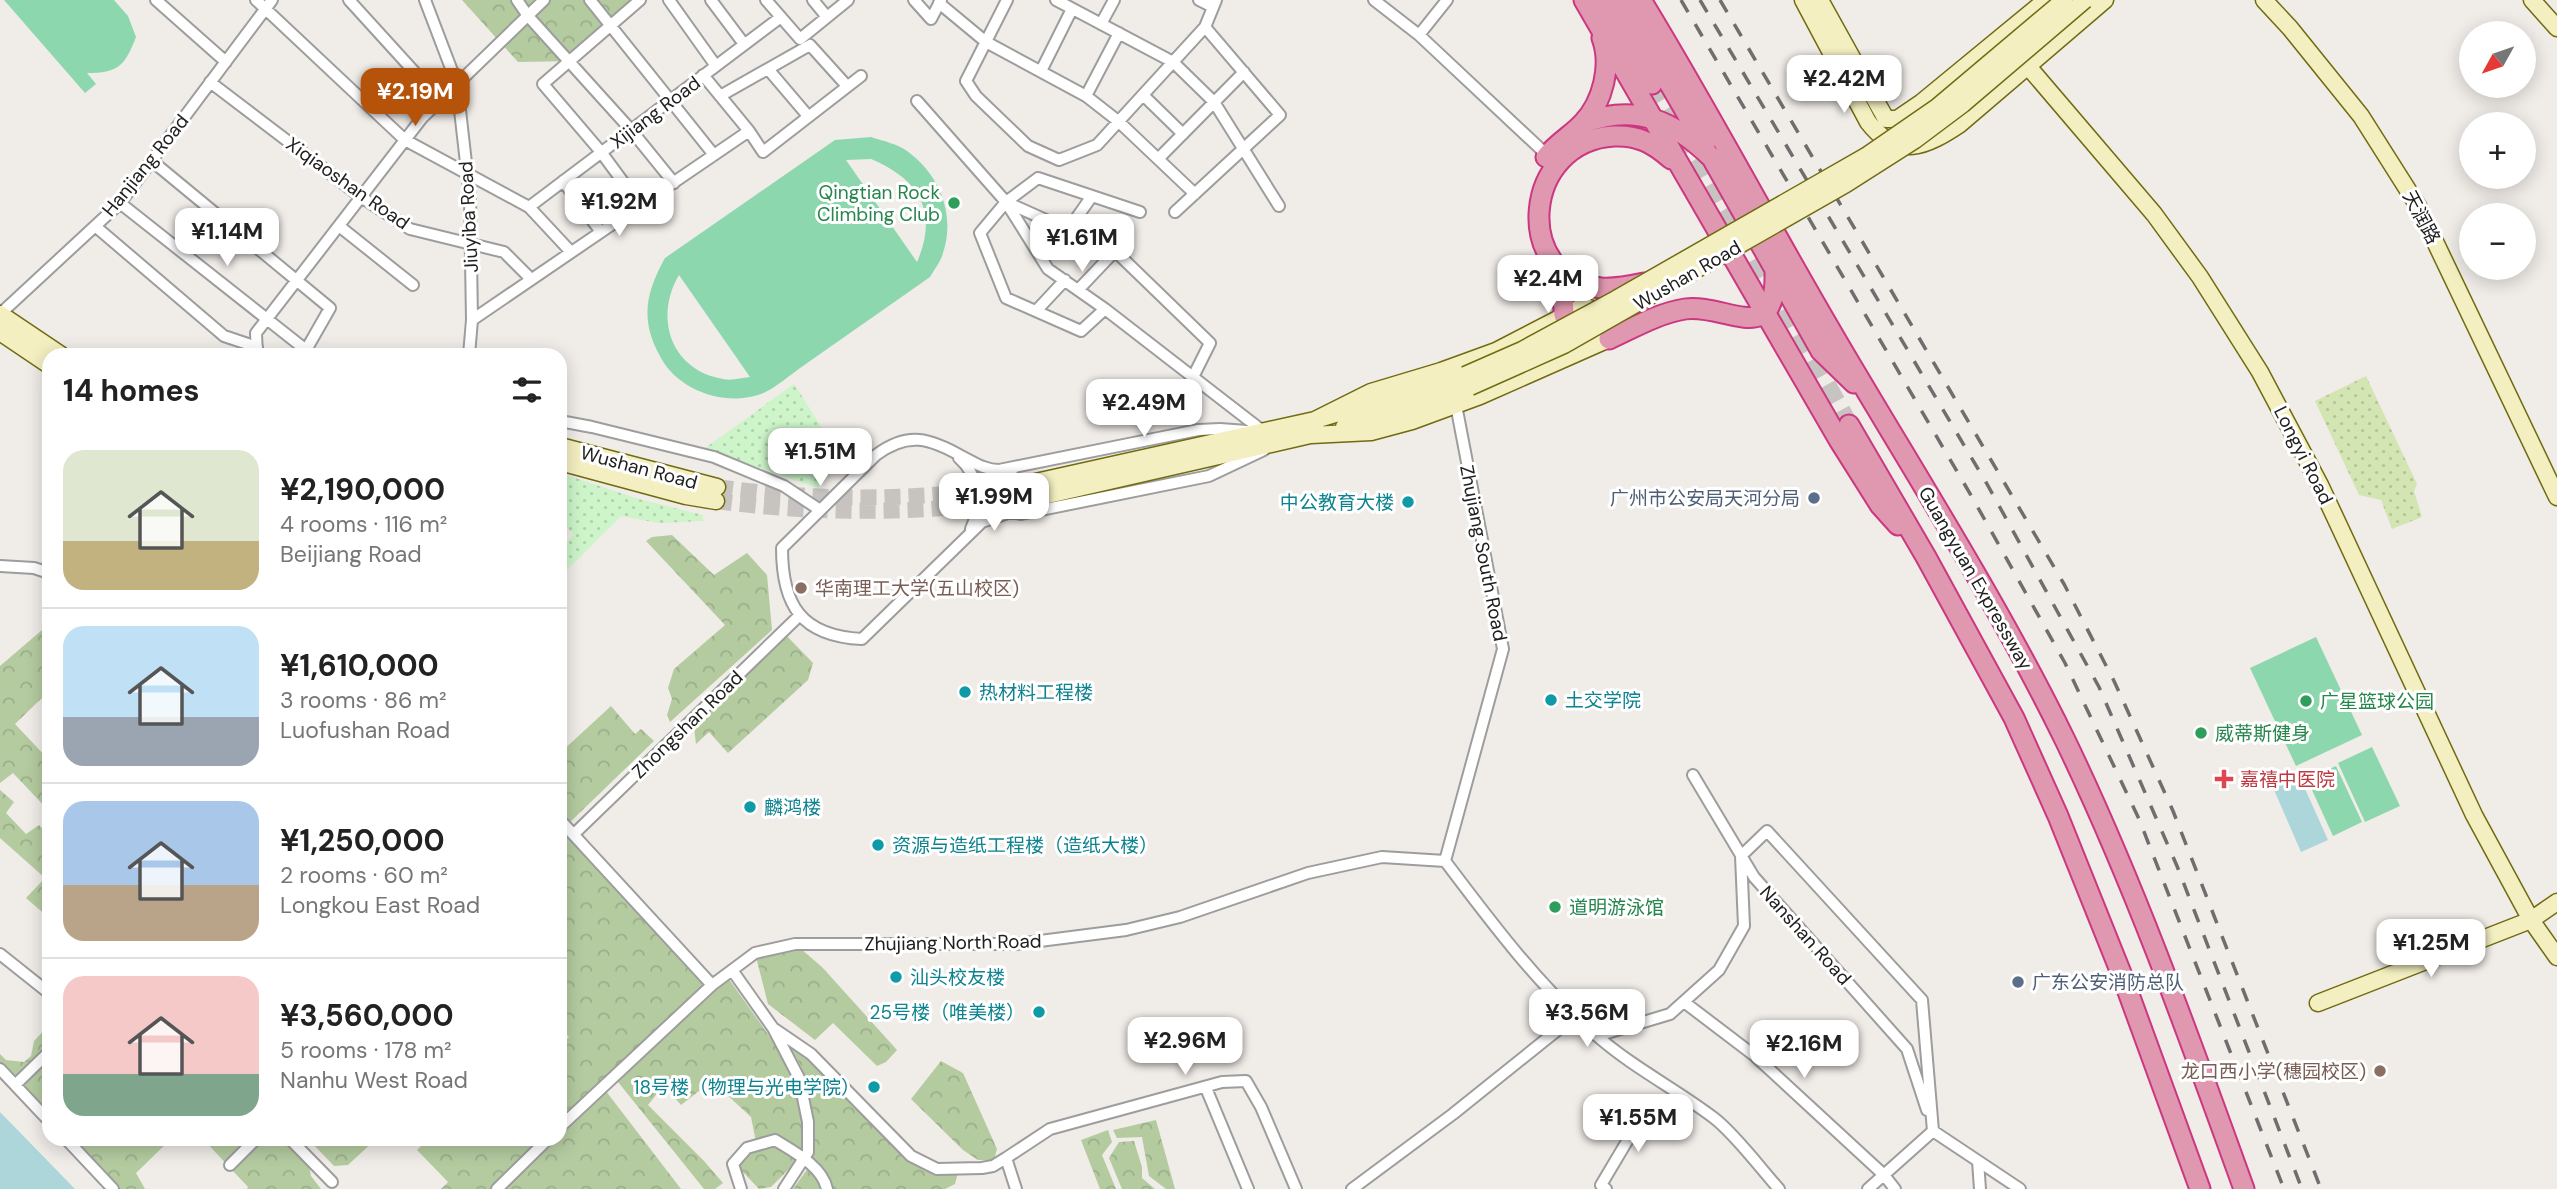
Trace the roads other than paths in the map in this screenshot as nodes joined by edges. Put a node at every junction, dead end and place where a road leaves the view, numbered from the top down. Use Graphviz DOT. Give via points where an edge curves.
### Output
graph roads {
  1 [pos="156,0"];
  2 [pos="256,0"];
  3 [pos="349,0"];
  4 [pos="425,0"];
  5 [pos="517,0"];
  6 [pos="544,0"];
  7 [pos="590,0"];
  8 [pos="640,0"];
  9 [pos="669,0"];
  10 [pos="710,0"];
  11 [pos="766,0"];
  12 [pos="813,0"];
  13 [pos="848,0"];
  14 [pos="914,0"];
  15 [pos="1007,0"];
  16 [pos="1056,0"];
  17 [pos="1114,0"];
  18 [pos="1199,0"];
  19 [pos="1374,0"];
  20 [pos="1447,0"];
  21 [pos="1620,0"];
  22 [pos="1641,0"];
  23 [pos="1804,0"];
  24 [pos="1820,0"];
  25 [pos="2046,0"];
  26 [pos="2064,0"];
  27 [pos="2085,0"];
  28 [pos="2105,0"];
  29 [pos="2264,0"];
  30 [pos="2532,0"];
  31 [pos="940,2"];
  32 [pos="269,4"];
  33 [pos="1214,4"];
  34 [pos="1592,4"];
  35 [pos="1072,9"];
  36 [pos="528,16"];
  37 [pos="781,17"];
  38 [pos="827,17"];
  39 [pos="611,24"];
  40 [pos="1101,24"];
  41 [pos="1205,27"];
  42 [pos="2557,27"];
  43 [pos="1119,33"];
  44 [pos="1419,35"];
  45 [pos="2003,37"];
  46 [pos="986,42"];
  47 [pos="744,44"];
  48 [pos="569,61"];
  49 [pos="226,62"];
  50 [pos="1173,62"];
  51 [pos="716,66"];
  52 [pos="2029,67"];
  53 [pos="768,69"];
  54 [pos="1041,71"];
  55 [pos="1244,72"];
  56 [pos="703,75"];
  57 [pos="861,76"];
  58 [pos="210,82"];
  59 [pos="457,84"];
  60 [pos="1652,84"];
  61 [pos="847,86"];
  62 [pos="1143,95"];
  63 [pos="720,96"];
  64 [pos="1086,96"];
  65 [pos="440,100"];
  66 [pos="670,100"];
  67 [pos="917,101"];
  68 [pos="1214,103"];
  69 [pos="808,117"];
  70 [pos="1653,118"];
  71 [pos="1118,121"];
  72 [pos="1584,123"];
  73 [pos="631,130"];
  74 [pos="749,131"];
  75 [pos="1183,134"];
  76 [pos="405,140"];
  77 [pos="1243,149"];
  78 [pos="601,152"];
  79 [pos="714,155"];
  80 [pos="1547,155"];
  81 [pos="1712,158"];
  82 [pos="1158,159"];
  83 [pos="152,161"];
  84 [pos="1682,170"];
  85 [pos="467,172"];
  86 [pos="563,181"];
  87 [pos="674,183"];
  88 [pos="1195,194"];
  89 [pos="1092,196"];
  90 [pos="361,197"];
  91 [pos="1006,202"];
  92 [pos="120,203"];
  93 [pos="640,205"];
  94 [pos="1279,206"];
  95 [pos="528,207"];
  96 [pos="1140,212"];
  97 [pos="1175,212"];
  98 [pos="95,226"];
  99 [pos="339,226"];
  100 [pos="1068,230"];
  101 [pos="601,232"];
  102 [pos="471,244"];
  103 [pos="1115,251"];
  104 [pos="571,252"];
  105 [pos="1775,271"];
  106 [pos="531,279"];
  107 [pos="1065,280"];
  108 [pos="297,281"];
  109 [pos="1644,283"];
  110 [pos="413,285"];
  111 [pos="1078,290"];
  112 [pos="1105,309"];
  113 [pos="1036,311"];
  114 [pos="1764,312"];
  115 [pos="0,314"];
  116 [pos="1564,315"];
  117 [pos="267,320"];
  118 [pos="472,320"];
  119 [pos="0,332"];
  120 [pos="1609,339"];
  121 [pos="51,348"];
  122 [pos="251,348"];
  123 [pos="257,348"];
  124 [pos="303,348"];
  125 [pos="307,348"];
  126 [pos="470,348"];
  127 [pos="42,360"];
  128 [pos="1193,377"];
  129 [pos="1468,381"];
  130 [pos="1870,398"];
  131 [pos="1456,405"];
  132 [pos="567,422"];
  133 [pos="1849,425"];
  134 [pos="1313,428"];
  135 [pos="1264,432"];
  136 [pos="1278,443"];
  137 [pos="567,448"];
  138 [pos="949,449"];
  139 [pos="567,464"];
  140 [pos="1015,467"];
  141 [pos="2557,497"];
  142 [pos="820,510"];
  143 [pos="1011,512"];
  144 [pos="967,537"];
  145 [pos="1926,557"];
  146 [pos="0,566"];
  147 [pos="42,571"];
  148 [pos="800,615"];
  149 [pos="1693,775"];
  150 [pos="567,827"];
  151 [pos="575,834"];
  152 [pos="1741,856"];
  153 [pos="1445,861"];
  154 [pos="2557,902"];
  155 [pos="2531,920"];
  156 [pos="2557,942"];
  157 [pos="0,954"];
  158 [pos="2557,957"];
  159 [pos="732,970"];
  160 [pos="712,985"];
  161 [pos="42,987"];
  162 [pos="1684,1002"];
  163 [pos="2318,1003"];
  164 [pos="1575,1016"];
  165 [pos="773,1028"];
  166 [pos="1597,1036"];
  167 [pos="42,1059"];
  168 [pos="0,1069"];
  169 [pos="15,1085"];
  170 [pos="1206,1088"];
  171 [pos="42,1114"];
  172 [pos="1642,1116"];
  173 [pos="567,1120"];
  174 [pos="1933,1131"];
  175 [pos="73,1146"];
  176 [pos="249,1146"];
  177 [pos="297,1146"];
  178 [pos="541,1146"];
  179 [pos="804,1158"];
  180 [pos="1006,1158"];
  181 [pos="1978,1161"];
  182 [pos="230,1165"];
  183 [pos="1884,1175"];
  184 [pos="332,1182"];
  185 [pos="113,1189"];
  186 [pos="496,1189"];
  187 [pos="741,1189"];
  188 [pos="784,1189"];
  189 [pos="827,1189"];
  190 [pos="1016,1189"];
  191 [pos="1248,1189"];
  192 [pos="1296,1189"];
  193 [pos="1352,1189"];
  194 [pos="1606,1189"];
  195 [pos="1779,1189"];
  196 [pos="1868,1189"];
  197 [pos="1895,1189"];
  198 [pos="1980,1189"];
  199 [pos="2020,1189"];
  200 [pos="2200,1189"];
  201 [pos="2244,1189"];
  1 -- 49 [label="street"];
  2 -- 32 [label="street"];
  3 -- 65 [label="street"];
  4 -- 59 [label="street, Jiuyiba Road"];
  5 -- 36 [label="street"];
  6 -- 36 [label="street"];
  7 -- 39 [label="street"];
  8 -- 39 [label="street"];
  9 -- 51 [label="street"];
  10 -- 47 [label="street"];
  11 -- 37 [label="street"];
  12 -- 38 [label="street"];
  13 -- 38 [label="street"];
  14 -- 31 [label="street" via="931,19"];
  15 -- 46 [label="street"];
  16 -- 35 [label="street"];
  17 -- 40 [label="street"];
  18 -- 33 [label="street"];
  19 -- 44 [label="street"];
  20 -- 44 [label="street"];
  21 -- 81 [label="highway"];
  22 -- 130 [label="highway, Guangyuan Expressway"];
  23 -- 52 [label="main road" via="1868,122 1901,146 1914,148 1935,140"];
  24 -- 45 [label="main road" via="1886,118 1897,119 1907,113"];
  25 -- 45 [label="main road"];
  26 -- 109 [label="main road, Wushan Road, bridge" via="1895,138"];
  27 -- 129 [label="main road, Wushan Road, bridge" via="1963,104 1868,171 1564,345"];
  28 -- 52 [label="main road"];
  29 -- 141 [label="main road, 天润路" via="2361,116 2418,206"];
  30 -- 42 [label="main road"];
  31 -- 46 [label="street"];
  32 -- 49 [label="street, Hanjiang Road"];
  32 -- 76 [label="street"];
  33 -- 41 [label="street"];
  34 -- 60 [label="highway"];
  34 -- 70 [label="highway"];
  34 -- 72 [label="highway" via="1605,46 1606,74"];
  35 -- 40 [label="street"];
  35 -- 54 [label="street"];
  36 -- 48 [label="street"];
  36 -- 59 [label="street"];
  37 -- 38 [label="street" via="800,39"];
  37 -- 47 [label="street, Xijiang Road"];
  39 -- 48 [label="street"];
  39 -- 66 [label="street"];
  40 -- 43 [label="street"];
  41 -- 50 [label="street"];
  41 -- 55 [label="street"];
  43 -- 50 [label="street"];
  43 -- 64 [label="street"];
  44 -- 80 [label="street"];
  45 -- 52 [label="main road, Longyi Road"];
  46 -- 54 [label="street"];
  46 -- 71 [label="street" via="966,81 1028,146 1059,160 1097,145"];
  47 -- 51 [label="street, Xijiang Road"];
  48 -- 73 [label="street"];
  48 -- 78 [label="street" via="543,84"];
  49 -- 58 [label="street, Hanjiang Road"];
  50 -- 62 [label="street"];
  50 -- 68 [label="street"];
  51 -- 56 [label="street, Xijiang Road"];
  52 -- 155 [label="main road, Longyi Road" via="2154,214 2260,372 2325,496 2474,815"];
  53 -- 61 [label="street" via="810,45"];
  53 -- 63 [label="street"];
  53 -- 69 [label="street"];
  54 -- 64 [label="street"];
  55 -- 68 [label="street"];
  55 -- 77 [label="street" via="1280,115"];
  56 -- 63 [label="street"];
  56 -- 66 [label="street, Xijiang Road"];
  57 -- 61 [label="street"];
  58 -- 83 [label="street, Hanjiang Road"];
  58 -- 90 [label="street, Xiqiaoshan Road"];
  59 -- 65 [label="street"];
  59 -- 85 [label="street, Jiuyiba Road"];
  61 -- 69 [label="street"];
  62 -- 71 [label="street"];
  62 -- 75 [label="street"];
  63 -- 74 [label="street"];
  64 -- 71 [label="street"];
  65 -- 76 [label="street"];
  66 -- 73 [label="street, Xijiang Road"];
  66 -- 79 [label="street"];
  67 -- 91 [label="street"];
  68 -- 75 [label="street"];
  68 -- 77 [label="street"];
  69 -- 74 [label="street" via="763,152"];
  70 -- 72 [label="highway" via="1616,114"];
  70 -- 81 [label="highway" via="1690,137"];
  70 -- 84 [label="highway"];
  71 -- 82 [label="street"];
  72 -- 80 [label="highway"];
  73 -- 78 [label="street, Xijiang Road"];
  73 -- 87 [label="street"];
  74 -- 79 [label="street"];
  75 -- 82 [label="street"];
  76 -- 85 [label="street"];
  76 -- 90 [label="street"];
  77 -- 88 [label="street"];
  77 -- 94 [label="street"];
  78 -- 86 [label="street, Xijiang Road"];
  78 -- 93 [label="street"];
  79 -- 87 [label="street"];
  80 -- 116 [label="highway" via="1530,197 1530,235 1536,256 1564,296"];
  81 -- 105 [label="highway"];
  82 -- 88 [label="street"];
  83 -- 92 [label="street, Hanjiang Road"];
  83 -- 108 [label="street"];
  84 -- 109 [label="highway" via="1645,139 1601,137 1581,143 1557,162 1543,186 1541,238 1559,268 1573,279 1599,288"];
  84 -- 114 [label="highway"];
  85 -- 95 [label="street"];
  85 -- 102 [label="street, Jiuyiba Road"];
  86 -- 95 [label="street, Xijiang Road"];
  86 -- 101 [label="street"];
  87 -- 93 [label="street"];
  88 -- 97 [label="street"];
  89 -- 91 [label="street" via="1038,178"];
  89 -- 96 [label="street"];
  89 -- 100 [label="street"];
  90 -- 99 [label="street"];
  90 -- 102 [label="street, Xiqiaoshan Road" via="410,229"];
  91 -- 100 [label="street"];
  91 -- 107 [label="street" via="1048,269"];
  91 -- 113 [label="street" via="979,233 1006,298"];
  92 -- 98 [label="street, Hanjiang Road"];
  92 -- 117 [label="street"];
  93 -- 101 [label="street"];
  95 -- 104 [label="street"];
  98 -- 115 [label="street, Hanjiang Road"];
  98 -- 122 [label="street" via="225,336"];
  99 -- 108 [label="street"];
  99 -- 110 [label="street"];
  100 -- 103 [label="street"];
  101 -- 104 [label="street"];
  102 -- 106 [label="street, Xiqiaoshan Road" via="504,252"];
  102 -- 118 [label="street, Jiuyiba Road"];
  103 -- 111 [label="street"];
  103 -- 128 [label="street" via="1210,343"];
  104 -- 106 [label="street"];
  105 -- 114 [label="highway" via="1772,301"];
  105 -- 130 [label="highway" via="1821,351"];
  106 -- 118 [label="street"];
  107 -- 111 [label="street"];
  107 -- 113 [label="street"];
  108 -- 117 [label="street"];
  108 -- 125 [label="street" via="330,308"];
  109 -- 129 [label="main road, Wushan Road, bridge"];
  111 -- 112 [label="street"];
  112 -- 113 [label="street" via="1081,331"];
  112 -- 128 [label="street"];
  114 -- 120 [label="highway" via="1745,319 1688,309"];
  114 -- 145 [label="highway" via="1880,505"];
  115 -- 121 [label="main road"];
  116 -- 120 [label="main road" via="1590,307 1605,323"];
  116 -- 134 [label="main road" via="1496,351 1349,401"];
  117 -- 123 [label="street" via="256,333"];
  117 -- 124 [label="street"];
  118 -- 126 [label="street, Jiuyiba Road"];
  119 -- 127 [label="main road"];
  120 -- 131 [label="main road"];
  128 -- 135 [label="street"];
  129 -- 134 [label="main road, Wushan Road" via="1419,406"];
  130 -- 201 [label="highway, Guangyuan Expressway" via="1956,537 2070,750 2158,954"];
  131 -- 134 [label="main road" via="1371,432"];
  131 -- 153 [label="street, Zhujiang South Road" via="1503,649"];
  132 -- 142 [label="street" via="714,457 784,485"];
  133 -- 145 [label="highway, Guangyuan Expressway"];
  134 -- 135 [label="main road, Wushan Road"];
  134 -- 136 [label="main road, Wushan Road"];
  135 -- 136 [label="main road, Wushan Road" via="1033,491"];
  135 -- 140 [label="street" via="1198,430"];
  136 -- 143 [label="street" via="1209,476 1030,513"];
  137 -- 139 [label="main road, Wushan Road" via="717,494 686,496"];
  138 -- 140 [label="street" via="989,470"];
  138 -- 142 [label="street" via="931,441 891,443"];
  138 -- 144 [label="street" via="964,462 978,499 976,519"];
  140 -- 143 [label="street" via="1002,484 1002,496"];
  142 -- 148 [label="street" via="782,548 787,595"];
  143 -- 144 [label="street" via="982,522"];
  144 -- 148 [label="street" via="862,639 839,638 817,630"];
  145 -- 200 [label="highway, Guangyuan Expressway" via="2001,693 2040,776 2123,978"];
  146 -- 147 [label="street"];
  148 -- 151 [label="street, Zhongshan Road"];
  149 -- 152 [label="street, Nanshan Road"];
  150 -- 151 [label="street"];
  151 -- 160 [label="street"];
  152 -- 162 [label="street" via="1744,926 1719,970"];
  152 -- 174 [label="street, Nanshan Road" via="1754,877 1908,1049"];
  152 -- 174 [label="street" via="1768,831 1922,1000"];
  153 -- 159 [label="street, Zhujiang North Road" via="1382,856 1308,873 1180,918 1126,930 1016,944 795,944 755,953"];
  153 -- 164 [label="street" via="1503,938"];
  154 -- 155 [label="main road"];
  155 -- 156 [label="main road"];
  155 -- 158 [label="main road"];
  155 -- 163 [label="main road"];
  157 -- 161 [label="street"];
  159 -- 160 [label="street, Zhujiang North Road"];
  159 -- 165 [label="street"];
  160 -- 173 [label="street, Zhujiang North Road"];
  162 -- 166 [label="street" via="1670,1014"];
  162 -- 183 [label="street" via="1755,1056"];
  164 -- 166 [label="street"];
  164 -- 193 [label="street"];
  165 -- 179 [label="street" via="799,1078 808,1122"];
  165 -- 180 [label="street" via="811,1054 911,1156 937,1169 982,1168"];
  166 -- 195 [label="street" via="1716,1119"];
  167 -- 169 [label="street"];
  168 -- 169 [label="street"];
  169 -- 171 [label="street"];
  170 -- 180 [label="street" via="1050,1129"];
  170 -- 191 [label="street"];
  170 -- 192 [label="street" via="1246,1081"];
  172 -- 194 [label="street" via="1601,1185"];
  174 -- 181 [label="street"];
  174 -- 183 [label="street"];
  175 -- 185 [label="street"];
  176 -- 182 [label="street"];
  177 -- 184 [label="street"];
  178 -- 186 [label="street"];
  179 -- 187 [label="street" via="775,1139 747,1148 733,1164"];
  179 -- 188 [label="street"];
  179 -- 189 [label="street"];
  180 -- 190 [label="street"];
  181 -- 198 [label="street"];
  181 -- 199 [label="street"];
  183 -- 196 [label="street"];
  183 -- 197 [label="street"];
}
